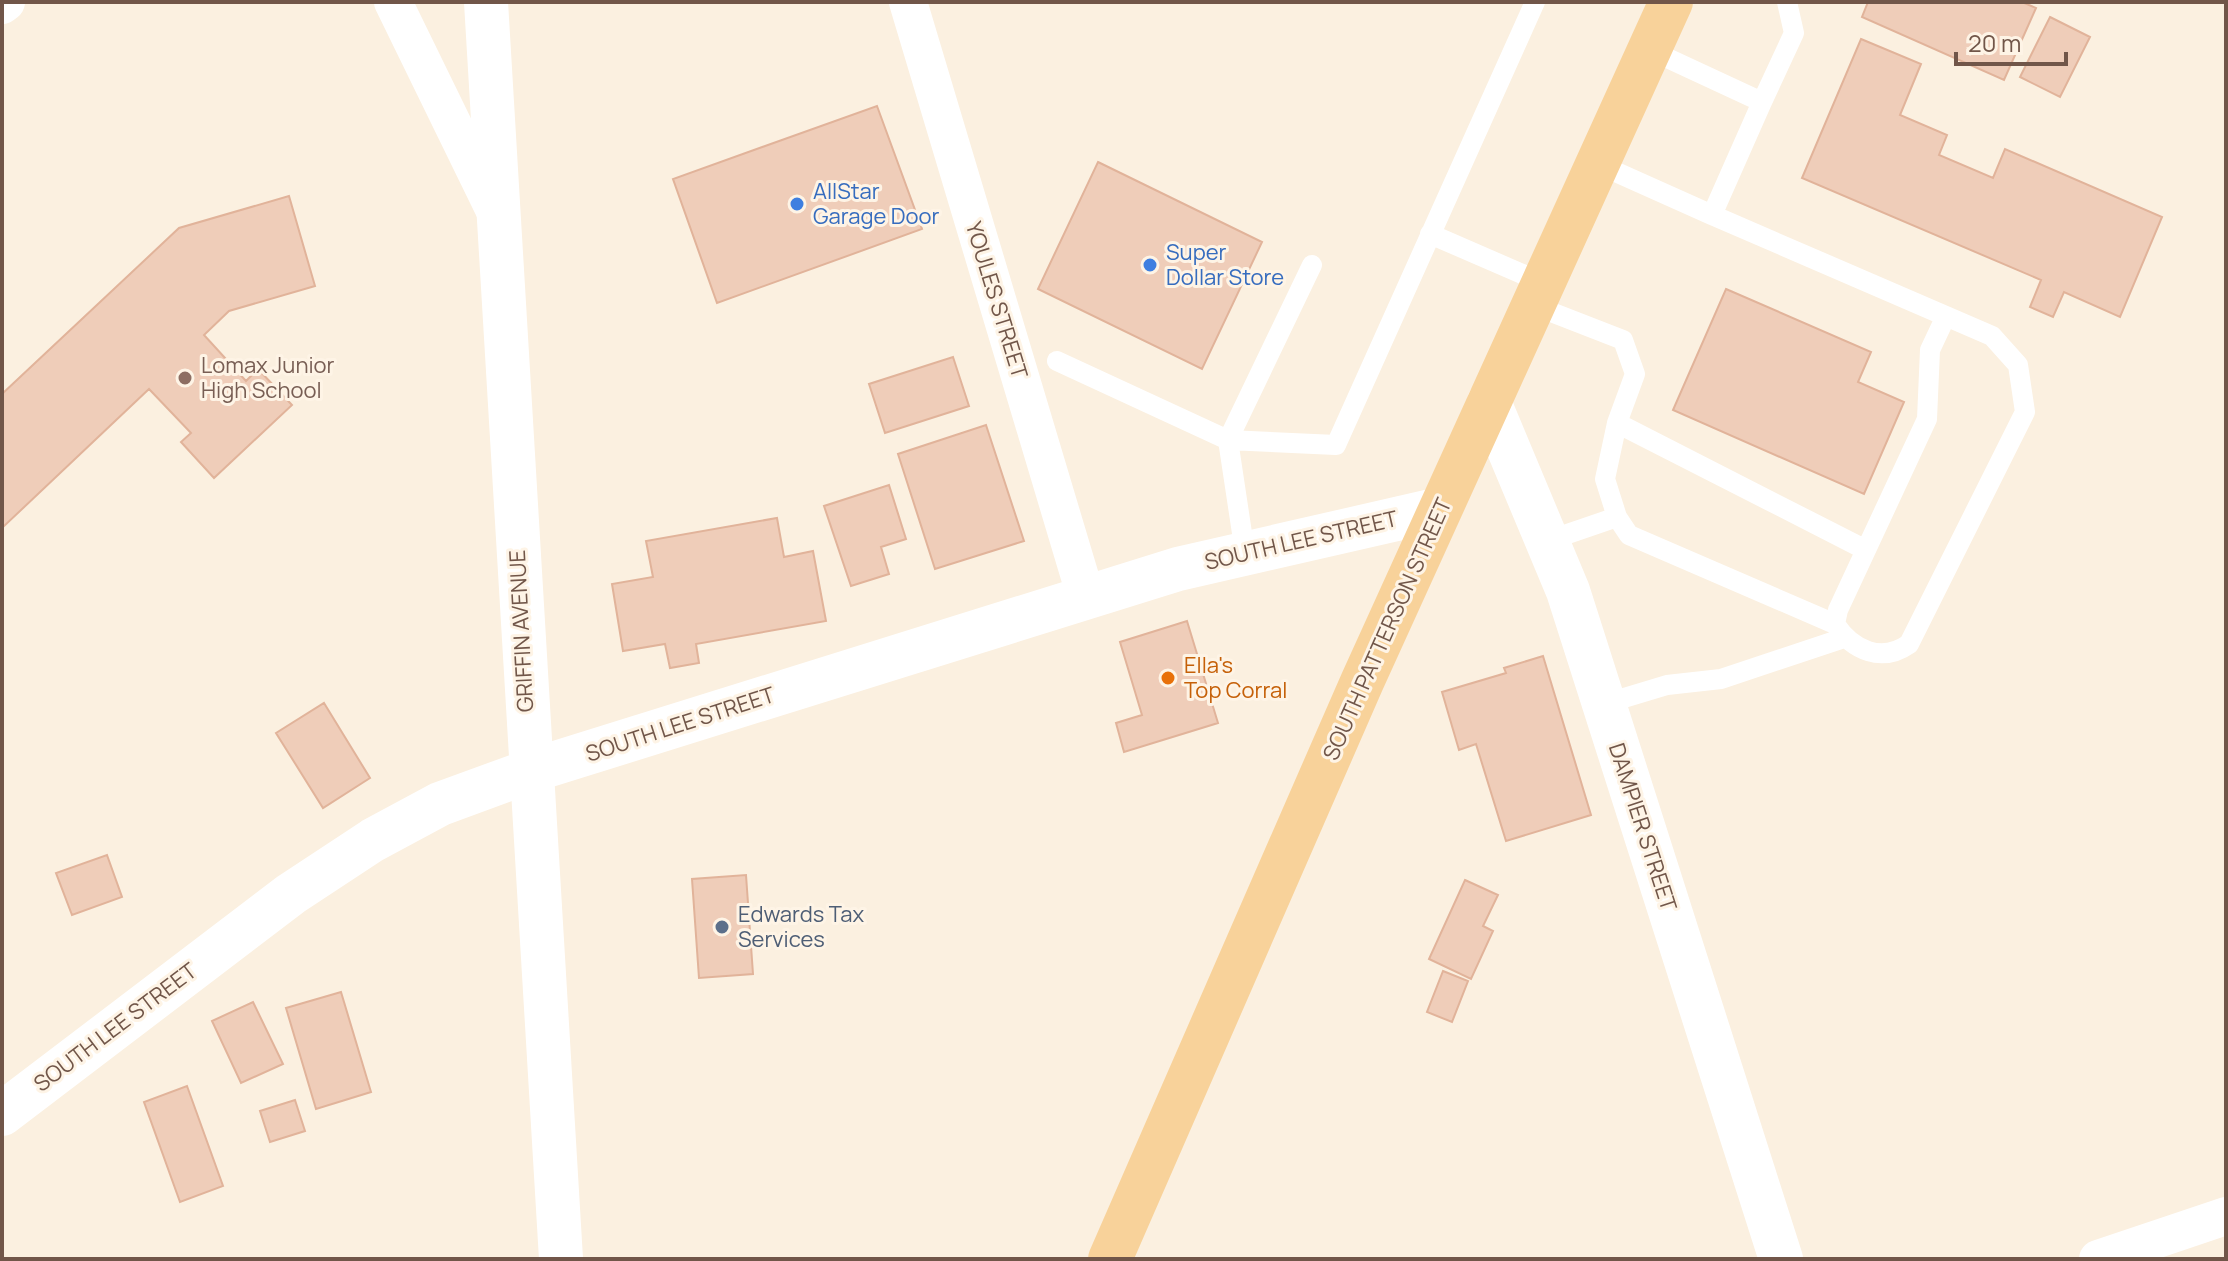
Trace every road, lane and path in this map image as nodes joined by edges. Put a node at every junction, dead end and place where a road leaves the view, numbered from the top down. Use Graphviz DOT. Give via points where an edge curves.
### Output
graph roads {
  1 [pos="393,2"];
  2 [pos="486,2"];
  3 [pos="908,2"];
  4 [pos="1535,2"];
  5 [pos="1671,2"];
  6 [pos="1787,2"];
  7 [pos="1650,50"];
  8 [pos="1762,102"];
  9 [pos="1598,164"];
  10 [pos="496,213"];
  11 [pos="1712,215"];
  12 [pos="1430,234"];
  13 [pos="1312,265"];
  14 [pos="1538,294"];
  15 [pos="1946,316"];
  16 [pos="1057,361"];
  17 [pos="1489,402"];
  18 [pos="1617,423"];
  19 [pos="1228,440"];
  20 [pos="1440,509"];
  21 [pos="1617,517"];
  22 [pos="1547,541"];
  23 [pos="1866,550"];
  24 [pos="1245,553"];
  25 [pos="1086,597"];
  26 [pos="1840,631"];
  27 [pos="1604,704"];
  28 [pos="530,771"];
  29 [pos="2,1114"];
  30 [pos="2226,1216"];
  31 [pos="561,1259"];
  32 [pos="1110,1259"];
  33 [pos="1781,1259"];
  34 [pos="2098,1259"];
  1 -- 10 [label="street"];
  2 -- 10 [label="main road, GRIFFIN AVENUE"];
  3 -- 25 [label="street, YOULES STREET"];
  4 -- 12 [label="lane"];
  5 -- 7 [label="main road, SOUTH PATTERSON STREET"];
  6 -- 8 [label="lane" via="1794,33"];
  7 -- 8 [label="lane"];
  7 -- 9 [label="main road, SOUTH PATTERSON STREET"];
  8 -- 11 [label="lane"];
  9 -- 11 [label="lane"];
  9 -- 14 [label="main road, SOUTH PATTERSON STREET"];
  10 -- 28 [label="main road, GRIFFIN AVENUE"];
  11 -- 15 [label="lane"];
  12 -- 14 [label="lane"];
  12 -- 19 [label="lane" via="1336,445"];
  13 -- 19 [label="lane"];
  14 -- 17 [label="main road, SOUTH PATTERSON STREET"];
  14 -- 18 [label="lane" via="1623,340 1635,374"];
  15 -- 23 [label="lane" via="1930,350 1927,419"];
  15 -- 26 [label="lane" via="1992,336 2018,365 2025,412 1909,644 1894,655 1873,654"];
  16 -- 19 [label="lane"];
  17 -- 20 [label="main road, SOUTH PATTERSON STREET"];
  17 -- 22 [label="main road, DAMPIER STREET"];
  18 -- 21 [label="lane" via="1605,479"];
  18 -- 23 [label="lane"];
  19 -- 24 [label="lane"];
  20 -- 24 [label="main road, SOUTH LEE STREET"];
  20 -- 32 [label="main road, SOUTH PATTERSON STREET"];
  21 -- 22 [label="lane"];
  21 -- 26 [label="lane" via="1629,535"];
  22 -- 27 [label="main road, DAMPIER STREET"];
  23 -- 26 [label="lane"];
  24 -- 25 [label="main road, SOUTH LEE STREET"];
  25 -- 28 [label="main road, SOUTH LEE STREET"];
  26 -- 27 [label="lane" via="1721,679 1667,685"];
  27 -- 33 [label="main road, DAMPIER STREET"];
  28 -- 29 [label="main road, SOUTH LEE STREET" via="440,804 373,840 291,894"];
  28 -- 31 [label="main road, GRIFFIN AVENUE"];
  30 -- 34 [label="street"];
}
